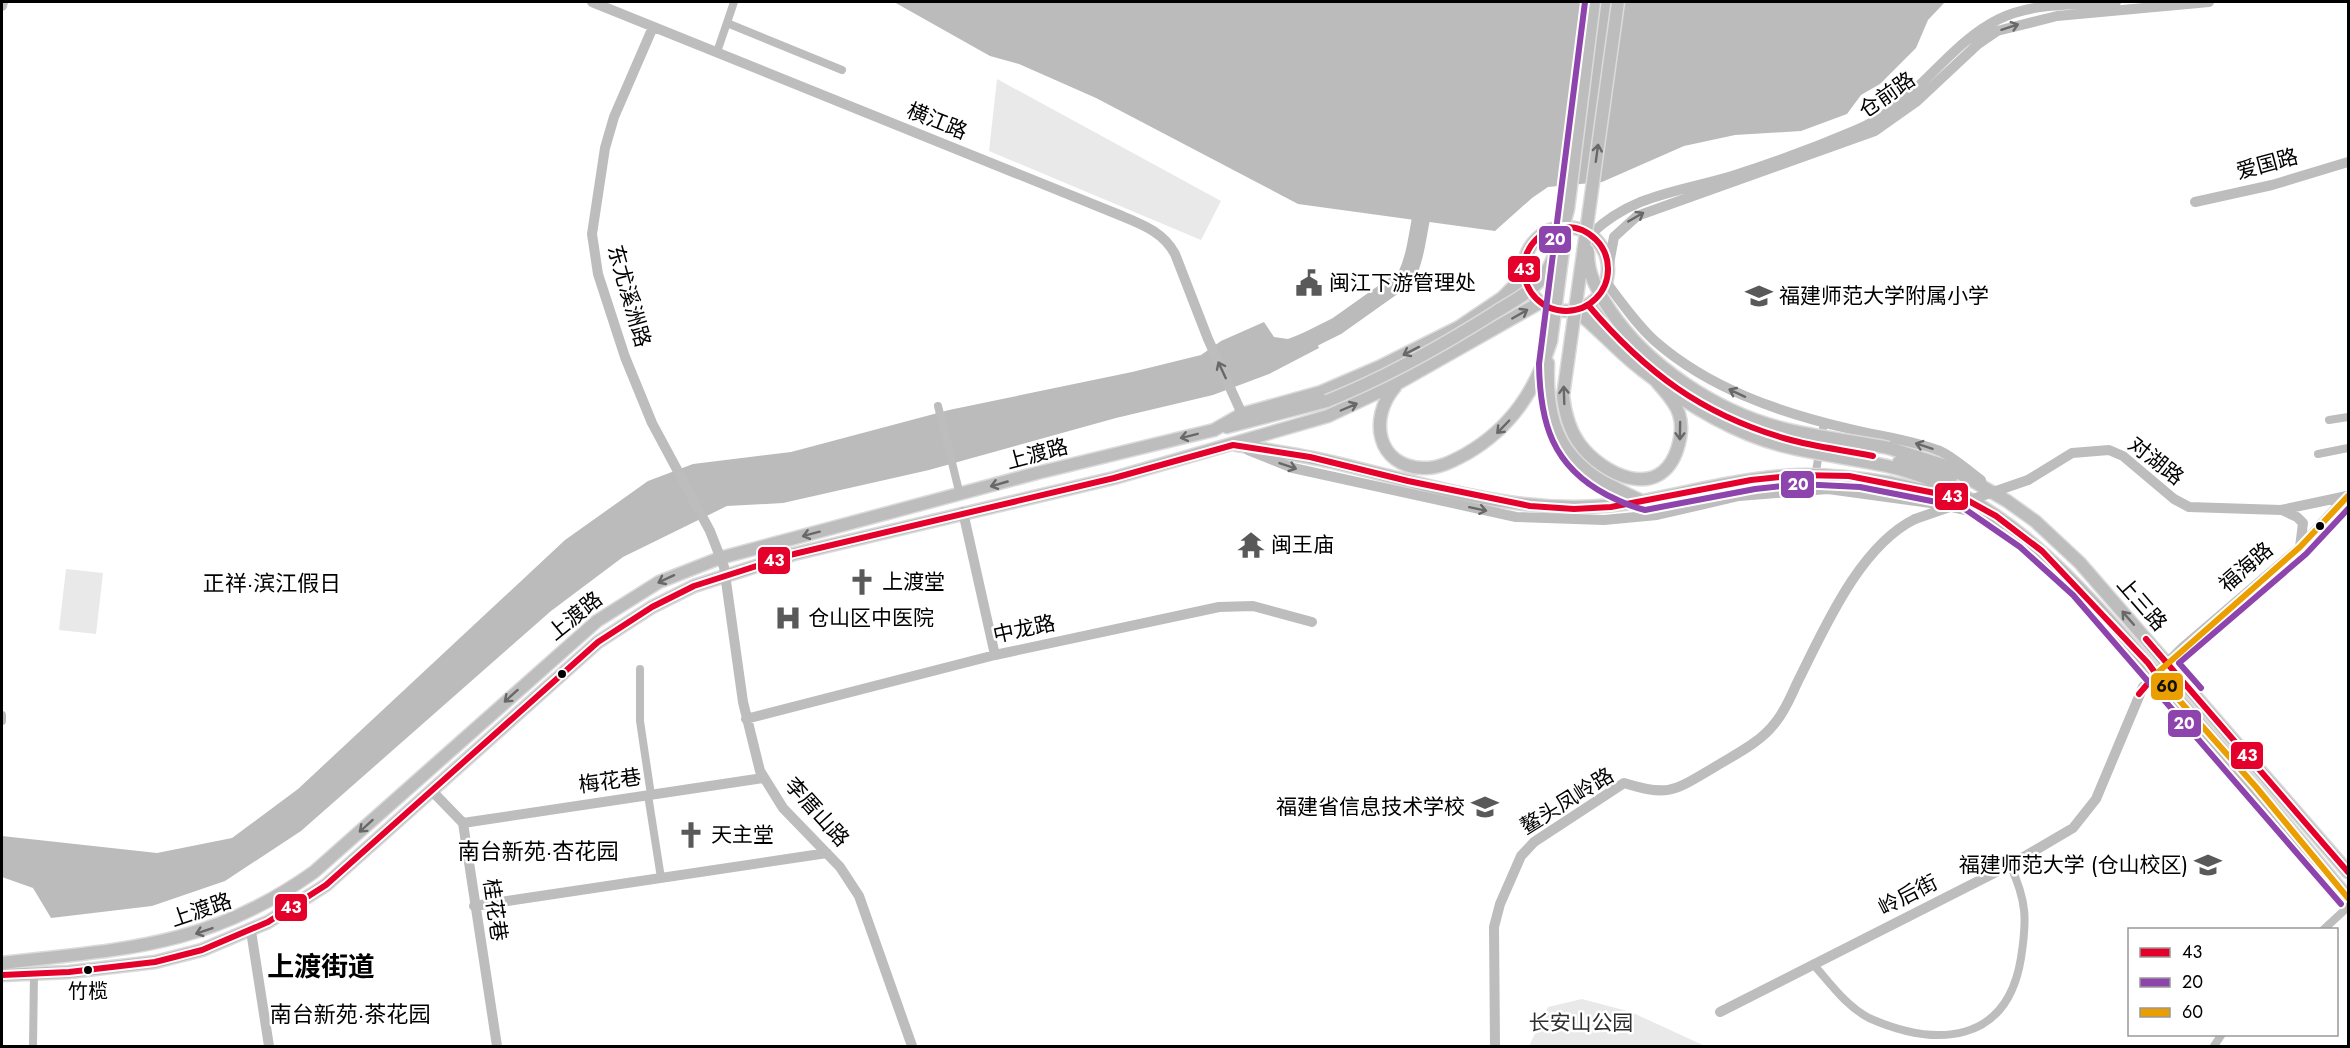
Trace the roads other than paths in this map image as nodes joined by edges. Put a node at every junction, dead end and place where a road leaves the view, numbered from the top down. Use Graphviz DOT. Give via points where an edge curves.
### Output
graph roads {
  1 [pos="3,2"];
  2 [pos="592,2"];
  3 [pos="734,2"];
  4 [pos="1594,2"];
  5 [pos="1618,2"];
  6 [pos="2116,2"];
  7 [pos="2210,2"];
  8 [pos="2,6"];
  9 [pos="727,23"];
  10 [pos="653,27"];
  11 [pos="717,52"];
  12 [pos="842,70"];
  13 [pos="2349,162"];
  14 [pos="2195,202"];
  15 [pos="1568,209"];
  16 [pos="1589,211"];
  17 [pos="1591,234"];
  18 [pos="1609,264"];
  19 [pos="1524,269"];
  20 [pos="1606,282"];
  21 [pos="1541,302"];
  22 [pos="1588,305"];
  23 [pos="1575,310"];
  24 [pos="1551,341"];
  25 [pos="1644,368"];
  26 [pos="1656,381"];
  27 [pos="1400,382"];
  28 [pos="938,406"];
  29 [pos="1242,414"];
  30 [pos="2349,417"];
  31 [pos="2329,420"];
  32 [pos="1824,422"];
  33 [pos="1214,430"];
  34 [pos="1233,444"];
  35 [pos="2349,448"];
  36 [pos="2318,453"];
  37 [pos="1888,458"];
  38 [pos="1813,490"];
  39 [pos="960,495"];
  40 [pos="2348,496"];
  41 [pos="1965,499"];
  42 [pos="1643,501"];
  43 [pos="2007,501"];
  44 [pos="2281,510"];
  45 [pos="963,512"];
  46 [pos="1915,519"];
  47 [pos="2019,533"];
  48 [pos="2300,546"];
  49 [pos="720,558"];
  50 [pos="725,575"];
  51 [pos="1312,622"];
  52 [pos="995,655"];
  53 [pos="2166,662"];
  54 [pos="640,669"];
  55 [pos="2156,674"];
  56 [pos="2,715"];
  57 [pos="746,719"];
  58 [pos="2,721"];
  59 [pos="763,778"];
  60 [pos="432,790"];
  61 [pos="649,795"];
  62 [pos="463,823"];
  63 [pos="827,853"];
  64 [pos="2010,866"];
  65 [pos="2349,872"];
  66 [pos="661,878"];
  67 [pos="2349,898"];
  68 [pos="474,906"];
  69 [pos="2349,907"];
  70 [pos="2325,928"];
  71 [pos="251,931"];
  72 [pos="2,963"];
  73 [pos="1813,964"];
  74 [pos="34,974"];
  75 [pos="2,975"];
  76 [pos="1720,1012"];
  77 [pos="33,1047"];
  78 [pos="269,1047"];
  79 [pos="497,1047"];
  80 [pos="912,1047"];
  81 [pos="1495,1047"];
  1 -- 8 [label="main road"];
  2 -- 10 [label="street, 横江路"];
  3 -- 9 [label="street"];
  4 -- 15 [label="main road"];
  16 -- 5 [label="main road, one-way"];
  6 -- 17 [label="street, 仓前路" via="2031,9 1998,20 1971,38 1905,99 1867,125 1732,176 1631,204"];
  18 -- 7 [label="street, 仓前路, one-way" via="1614,237 1636,216 1875,131 1916,102 1997,31 2057,16"];
  9 -- 11 [label="street"];
  9 -- 12 [label="street"];
  10 -- 11 [label="street, 横江路"];
  10 -- 49 [label="street, 东尤溪洲路" via="609,132 592,234 598,274 615,330 652,423 710,531"];
  29 -- 11 [label="street, 横江路, one-way" via="1170,245 1146,227"];
  13 -- 14 [label="street, 爱国路"];
  15 -- 24 [label="main road, bridge"];
  15 -- 33 [label="main road, bridge" via="1545,274 1520,297 1429,354 1374,383 1328,401"];
  26 -- 16 [label="main road, one-way, bridge" via="1679,413 1680,440 1671,464 1659,473 1636,480 1624,478 1601,466 1578,442 1564,403"];
  16 -- 37 [label="main road, bridge" via="1588,259 1597,290 1624,331 1656,361 1734,410"];
  17 -- 18 [label="main road" via="1602,245"];
  17 -- 19 [label="main road" via="1566,226 1541,234 1532,244"];
  18 -- 20 [label="main road"];
  19 -- 21 [label="main road" via="1526,281"];
  19 -- 29 [label="main road, 上渡路, one-way" via="1502,298 1459,327 1339,384"];
  20 -- 22 [label="main road"];
  32 -- 20 [label="street, one-way" via="1739,395 1690,368 1654,340"];
  21 -- 23 [label="main road" via="1563,311"];
  27 -- 21 [label="main road, 上渡路, one-way"];
  22 -- 23 [label="main road"];
  22 -- 25 [label="main road"];
  23 -- 25 [label="main road" via="1621,354"];
  24 -- 27 [label="main road, one-way" via="1534,385 1514,416 1493,437 1437,466 1406,464 1382,442 1379,415 1383,403"];
  24 -- 42 [label="main road" via="1547,396 1554,426 1567,451 1604,484"];
  25 -- 26 [label="main road, bridge"];
  25 -- 37 [label="main road" via="1758,429 1787,439"];
  26 -- 37 [label="main road, bridge" via="1711,416 1785,446"];
  34 -- 27 [label="main road, 上渡路, one-way" via="1328,416"];
  28 -- 39 [label="street"];
  29 -- 33 [label="main road, 上渡路"];
  30 -- 31 [label="street"];
  32 -- 38 [label="street"];
  43 -- 32 [label="street, one-way" via="1942,452"];
  33 -- 39 [label="main road, 上渡路, one-way"];
  34 -- 38 [label="street, one-way" via="1293,468 1516,517 1550,520 1657,515 1739,496"];
  34 -- 42 [label="main road" via="1530,506 1574,509"];
  34 -- 45 [label="main road, 上渡路" via="1114,478"];
  35 -- 36 [label="street"];
  37 -- 41 [label="main road, 上三路"];
  37 -- 43 [label="main road, 上三路" via="1949,467"];
  38 -- 47 [label="street" via="1876,494 1950,507 1973,512"];
  39 -- 49 [label="main road, 上渡路, one-way"];
  40 -- 44 [label="street, 对湖路"];
  40 -- 48 [label="street, 福海路"];
  41 -- 42 [label="main road, bridge" via="1849,476 1798,475"];
  41 -- 47 [label="main road, 上三路"];
  53 -- 43 [label="main road, 上三路, one-way" via="2080,563"];
  44 -- 46 [label="street, 对湖路, bridge" via="2184,506 2123,456 2109,450 2072,453 2028,480"];
  44 -- 48 [label="street" via="2304,523"];
  45 -- 50 [label="main road, 上渡路"];
  45 -- 52 [label="street"];
  46 -- 81 [label="street, 鳌头凤岭路" via="1890,537 1848,588 1781,714 1767,732 1674,790 1655,791 1624,783 1525,850 1500,904 1494,927"];
  47 -- 55 [label="main road, 上三路" via="2063,571"];
  48 -- 53 [label="street, 福海路"];
  49 -- 50 [label="street, 李厝山路"];
  49 -- 72 [label="main road, 上渡路, one-way" via="658,582 597,621 314,872 255,910 166,942"];
  50 -- 57 [label="street, 李厝山路"];
  50 -- 60 [label="main road, 上渡路" via="663,601 603,639"];
  51 -- 52 [label="street, 中龙路" via="1253,606 1232,605"];
  52 -- 57 [label="street, 中龙路"];
  53 -- 55 [label="street, 福海路"];
  53 -- 65 [label="main road, 上三路"];
  54 -- 61 [label="street" via="640,721"];
  55 -- 64 [label="street, 岭后街" via="2139,694 2096,799 2084,818 2059,838"];
  55 -- 67 [label="main road, 上三路"];
  56 -- 58 [label="street"];
  57 -- 59 [label="street, 李厝山路"];
  59 -- 61 [label="street, 梅花巷"];
  59 -- 63 [label="street, 李厝山路" via="789,815"];
  60 -- 62 [label="street"];
  60 -- 71 [label="main road, 上渡路" via="326,885"];
  61 -- 62 [label="street, 梅花巷"];
  61 -- 66 [label="street"];
  62 -- 68 [label="street, 桂花巷"];
  63 -- 66 [label="street"];
  63 -- 80 [label="street, 李厝山路" via="850,880 867,912"];
  64 -- 73 [label="street, 岭后街"];
  64 -- 73 [label="street" via="2023,892 2025,931 2019,970 2005,1008 1978,1032 1938,1038 1898,1031 1867,1017 1841,997"];
  66 -- 68 [label="street"];
  68 -- 79 [label="street, 桂花巷"];
  69 -- 70 [label="street"];
  71 -- 74 [label="main road, 上渡路" via="202,950 155,962"];
  71 -- 78 [label="street"];
  73 -- 76 [label="street, 岭后街"];
  74 -- 75 [label="main road, 上渡路"];
  74 -- 77 [label="street"];
}
